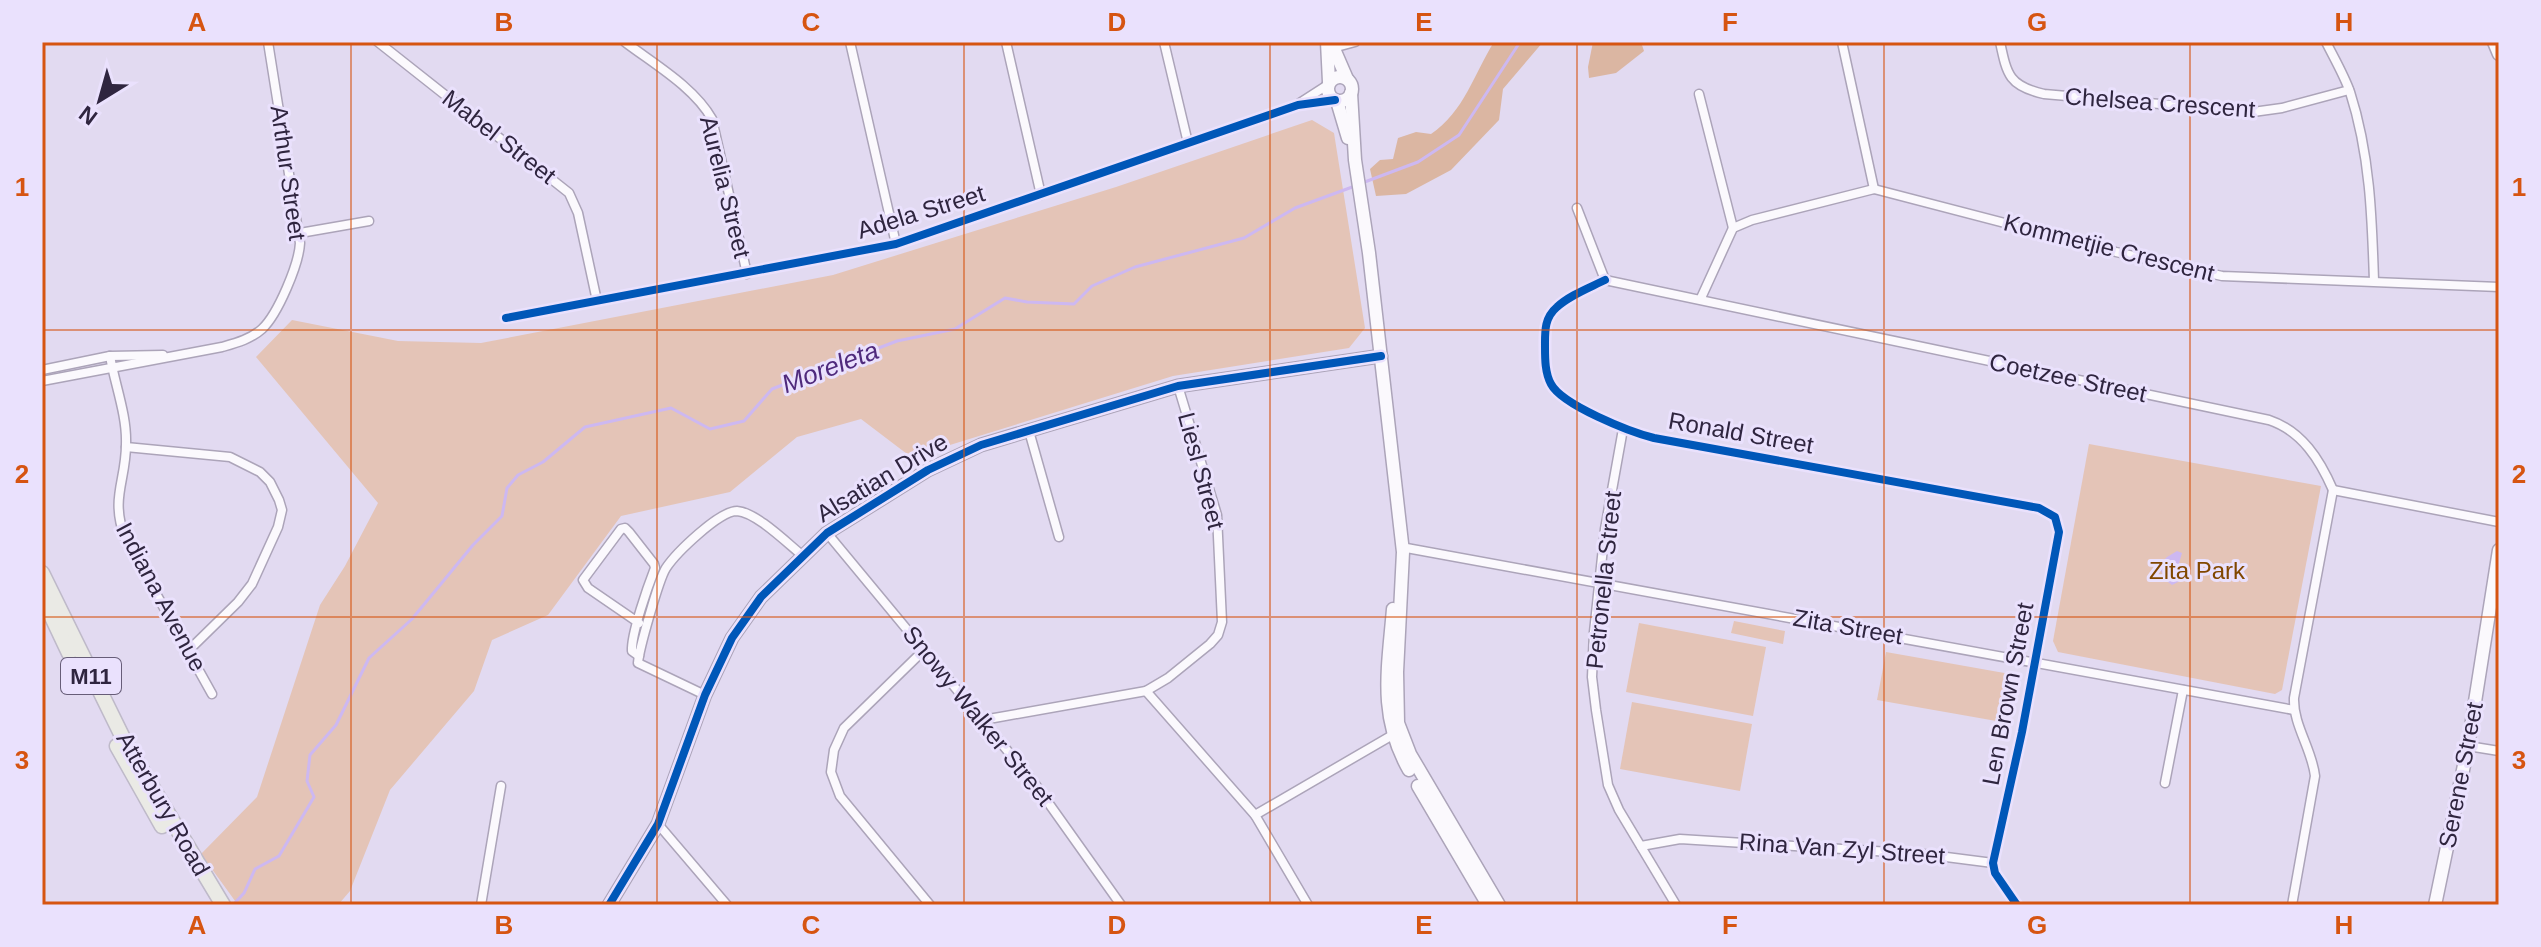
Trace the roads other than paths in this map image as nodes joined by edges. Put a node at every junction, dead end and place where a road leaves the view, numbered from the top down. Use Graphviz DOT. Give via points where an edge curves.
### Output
graph roads {
  1 [pos="268,42"];
  2 [pos="378,42"];
  3 [pos="625,42"];
  4 [pos="850,42"];
  5 [pos="1006,42"];
  6 [pos="1164,42"];
  7 [pos="1355,42"];
  8 [pos="1842,42"];
  9 [pos="2000,42"];
  10 [pos="2326,42"];
  11 [pos="2494,42"];
  12 [pos="1330,44"];
  13 [pos="2499,54"];
  14 [pos="1347,79"];
  15 [pos="1329,83"];
  16 [pos="2349,90"];
  17 [pos="1351,93"];
  18 [pos="1699,94"];
  19 [pos="1336,100"];
  20 [pos="1298,105"];
  21 [pos="1188,143"];
  22 [pos="1356,167"];
  23 [pos="1874,189"];
  24 [pos="1041,195"];
  25 [pos="1577,208"];
  26 [pos="369,221"];
  27 [pos="1733,228"];
  28 [pos="300,233"];
  29 [pos="896,244"];
  30 [pos="747,274"];
  31 [pos="1605,280"];
  32 [pos="2374,281"];
  33 [pos="2499,287"];
  34 [pos="1701,298"];
  35 [pos="597,301"];
  36 [pos="506,318"];
  37 [pos="110,356"];
  38 [pos="176,356"];
  39 [pos="1381,356"];
  40 [pos="112,369"];
  41 [pos="42,370"];
  42 [pos="42,381"];
  43 [pos="1178,386"];
  44 [pos="1623,429"];
  45 [pos="1029,431"];
  46 [pos="126,447"];
  47 [pos="2333,490"];
  48 [pos="2499,522"];
  49 [pos="2059,532"];
  50 [pos="827,533"];
  51 [pos="1059,537"];
  52 [pos="1401,547"];
  53 [pos="2499,550"];
  54 [pos="803,556"];
  55 [pos="42,573"];
  56 [pos="1600,582"];
  57 [pos="42,595"];
  58 [pos="639,623"];
  59 [pos="189,650"];
  60 [pos="924,650"];
  61 [pos="639,661"];
  62 [pos="2034,661"];
  63 [pos="2183,690"];
  64 [pos="1146,691"];
  65 [pos="212,694"];
  66 [pos="705,695"];
  67 [pos="2294,710"];
  68 [pos="983,720"];
  69 [pos="1396,733"];
  70 [pos="2468,746"];
  71 [pos="2499,751"];
  72 [pos="2165,783"];
  73 [pos="501,786"];
  74 [pos="1255,815"];
  75 [pos="658,824"];
  76 [pos="1641,846"];
  77 [pos="1993,863"];
  78 [pos="207,888"];
  79 [pos="212,905"];
  80 [pos="223,905"];
  81 [pos="481,905"];
  82 [pos="609,905"];
  83 [pos="727,905"];
  84 [pos="930,905"];
  85 [pos="1121,905"];
  86 [pos="1308,905"];
  87 [pos="1488,905"];
  88 [pos="1499,905"];
  89 [pos="1676,905"];
  90 [pos="2017,905"];
  91 [pos="2292,905"];
  92 [pos="2435,905"];
  1 -- 28 [label="street, Arthur Street"];
  2 -- 35 [label="street, Mabel Street" via="569,193"];
  3 -- 30 [label="street, Aurelia Street" via="692,94 712,119"];
  4 -- 29 [label="street"];
  5 -- 24 [label="street"];
  6 -- 21 [label="street"];
  7 -- 12 [label="street"];
  8 -- 23 [label="street"];
  9 -- 16 [label="street, Chelsea Crescent" via="2012,79 2028,91 2044,94 2253,112"];
  10 -- 16 [label="street"];
  11 -- 13 [label="street"];
  12 -- 14 [label="street"];
  12 -- 15 [label="street"];
  14 -- 15 [label="street" via="1336,77"];
  14 -- 17 [label="street"];
  15 -- 19 [label="street"];
  15 -- 20 [label="street, Adela Street"];
  16 -- 32 [label="street" via="2368,170"];
  17 -- 19 [label="street" via="1344,101"];
  17 -- 22 [label="street"];
  18 -- 27 [label="street"];
  19 -- 20 [label="street, Adela Street"];
  19 -- 22 [label="street"];
  20 -- 21 [label="street, Adela Street"];
  21 -- 24 [label="street, Adela Street"];
  22 -- 39 [label="street"];
  23 -- 27 [label="street"];
  23 -- 32 [label="street, Kommetjie Crescent" via="2222,276"];
  24 -- 29 [label="street, Adela Street"];
  25 -- 31 [label="street"];
  26 -- 28 [label="street"];
  27 -- 34 [label="street"];
  28 -- 38 [label="street, Arthur Street" via="298,259 265,325 251,337"];
  29 -- 30 [label="street, Adela Street"];
  30 -- 35 [label="street, Adela Street"];
  31 -- 34 [label="street, Coetzee Street"];
  31 -- 44 [label="street, Ronald Street" via="1551,313 1545,358 1555,390"];
  32 -- 33 [label="street, Kommetjie Crescent"];
  34 -- 47 [label="street, Coetzee Street" via="2269,420 2298,435"];
  35 -- 36 [label="street, Adela Street"];
  37 -- 38 [label="street"];
  37 -- 40 [label="street, Indiana Avenue"];
  37 -- 41 [label="street"];
  38 -- 40 [label="street"];
  39 -- 43 [label="street, Alsatian Drive"];
  39 -- 52 [label="street"];
  40 -- 42 [label="street"];
  40 -- 46 [label="street, Indiana Avenue"];
  43 -- 45 [label="street, Alsatian Drive"];
  43 -- 64 [label="street, Liesl Street" via="1217,515 1222,622 1210,644"];
  44 -- 49 [label="street, Ronald Street" via="2039,508 2055,517"];
  44 -- 56 [label="street, Petronella Street"];
  45 -- 50 [label="street, Alsatian Drive" via="950,458"];
  45 -- 51 [label="street"];
  46 -- 59 [label="street, Indiana Avenue" via="117,497 119,522"];
  46 -- 59 [label="street" via="230,457 260,472 279,500 278,527 252,584"];
  47 -- 48 [label="street"];
  47 -- 67 [label="street"];
  49 -- 62 [label="street, Len Brown Street"];
  50 -- 54 [label="street, Alsatian Drive"];
  50 -- 60 [label="street, Snowy Walker Street"];
  52 -- 56 [label="street, Zita Street"];
  52 -- 69 [label="street" via="1387,708"];
  53 -- 70 [label="street, Serene Street"];
  54 -- 61 [label="street" via="750,515 725,515 665,569"];
  54 -- 66 [label="street, Alsatian Drive" via="747,616"];
  55 -- 78 [label="main road, Atterbury Road / M11" via="125,742"];
  56 -- 62 [label="street, Zita Street"];
  56 -- 76 [label="street, Petronella Street" via="1592,677 1602,755 1608,785"];
  57 -- 78 [label="main road, Atterbury Road / M11" via="135,781"];
  58 -- 58 [label="street" via="583,580 625,528 654,564"];
  58 -- 61 [label="street" via="632,651"];
  59 -- 65 [label="street, Indiana Avenue"];
  60 -- 68 [label="street, Snowy Walker Street"];
  60 -- 84 [label="street" via="844,728 831,772 840,796"];
  61 -- 66 [label="street"];
  62 -- 63 [label="street, Zita Street"];
  62 -- 77 [label="street, Len Brown Street"];
  63 -- 67 [label="street, Zita Street"];
  63 -- 72 [label="street"];
  64 -- 68 [label="street, Liesl Street"];
  64 -- 74 [label="street"];
  66 -- 75 [label="street, Alsatian Drive"];
  67 -- 91 [label="street" via="2315,776"];
  68 -- 85 [label="street, Snowy Walker Street"];
  69 -- 74 [label="street"];
  69 -- 87 [label="street" via="1400,753"];
  69 -- 88 [label="street"];
  70 -- 71 [label="street"];
  70 -- 92 [label="street, Serene Street"];
  73 -- 81 [label="street"];
  74 -- 86 [label="street"];
  75 -- 82 [label="street, Alsatian Drive"];
  75 -- 83 [label="street"];
  76 -- 77 [label="street, Rina Van Zyl Street" via="1670,840 1730,842"];
  76 -- 89 [label="street, Petronella Street"];
  77 -- 90 [label="street"];
  78 -- 79 [label="main road, Atterbury Road / M11"];
  78 -- 80 [label="main road, Atterbury Road / M11"];
}
